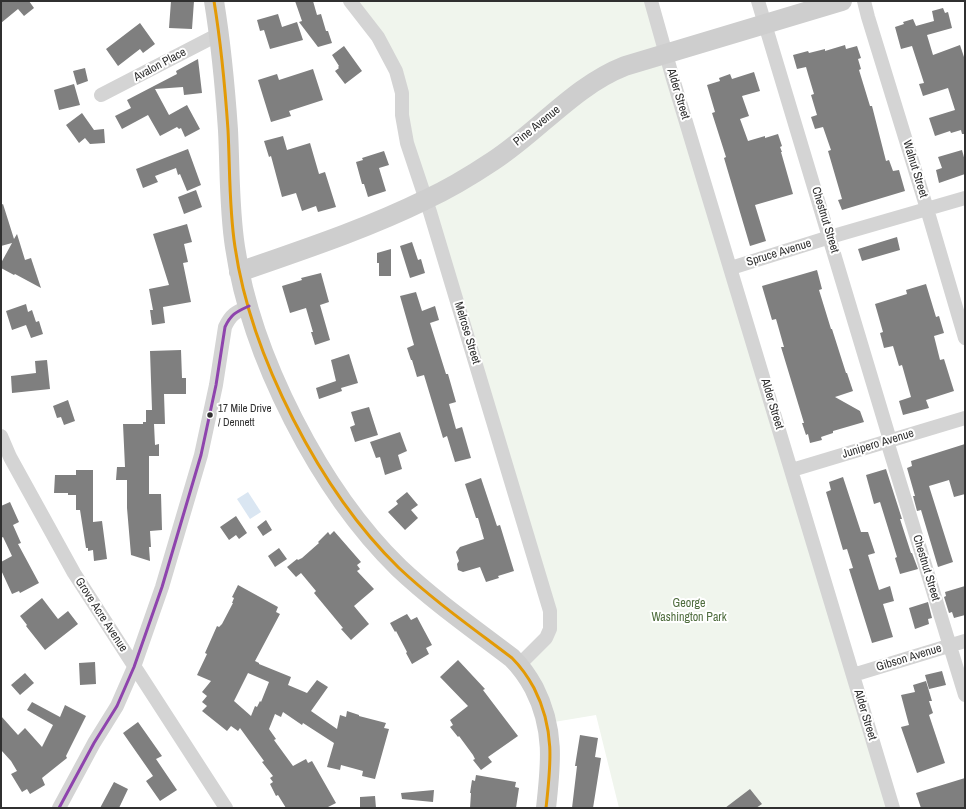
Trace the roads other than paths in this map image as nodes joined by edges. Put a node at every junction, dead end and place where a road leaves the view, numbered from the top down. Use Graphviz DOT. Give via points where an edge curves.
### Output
graph roads {
  1 [pos="214,1"];
  2 [pos="350,1"];
  3 [pos="651,1"];
  4 [pos="758,1"];
  5 [pos="842,1"];
  6 [pos="864,1"];
  7 [pos="765,24"];
  8 [pos="219,34"];
  9 [pos="666,53"];
  10 [pos="101,95"];
  11 [pos="965,198"];
  12 [pos="426,200"];
  13 [pos="927,209"];
  14 [pos="830,237"];
  15 [pos="731,268"];
  16 [pos="239,272"];
  17 [pos="249,306"];
  18 [pos="965,338"];
  19 [pos="965,418"];
  20 [pos="1,436"];
  21 [pos="888,441"];
  22 [pos="792,470"];
  23 [pos="965,641"];
  24 [pos="950,646"];
  25 [pos="519,665"];
  26 [pos="134,667"];
  27 [pos="853,675"];
  28 [pos="965,695"];
  29 [pos="59,808"];
  30 [pos="226,808"];
  31 [pos="546,808"];
  32 [pos="893,808"];
  1 -- 8 [label="main road"];
  2 -- 12 [label="street, Melrose Street" via="378,37 396,71 402,93 407,143"];
  3 -- 9 [label="street, Alder Street"];
  4 -- 7 [label="street, Chestnut Street"];
  5 -- 7 [label="main road, Pine Avenue"];
  6 -- 13 [label="street, Walnut Street"];
  7 -- 9 [label="main road, Pine Avenue"];
  7 -- 14 [label="street, Chestnut Street"];
  8 -- 10 [label="street, Avalon Place"];
  8 -- 16 [label="main road" via="223,64 231,216"];
  9 -- 12 [label="main road, Pine Avenue" via="625,66 599,78 494,160"];
  9 -- 15 [label="street, Alder Street"];
  11 -- 13 [label="street, Spruce Avenue"];
  12 -- 16 [label="main road, Pine Avenue" via="350,232"];
  12 -- 25 [label="street, Melrose Street" via="550,610 550,629 546,638"];
  13 -- 14 [label="street, Spruce Avenue"];
  13 -- 18 [label="street, Walnut Street"];
  14 -- 15 [label="street, Spruce Avenue"];
  14 -- 21 [label="street, Chestnut Street"];
  15 -- 22 [label="street, Alder Street"];
  16 -- 17 [label="main road"];
  17 -- 25 [label="main road" via="270,367 302,436 362,526 398,567"];
  17 -- 26 [label="street" via="229,318 225,327 201,455 162,587"];
  19 -- 21 [label="street, Junipero Avenue"];
  20 -- 26 [label="street, Grove Acre Avenue" via="74,573"];
  21 -- 22 [label="street, Junipero Avenue"];
  21 -- 24 [label="street, Chestnut Street"];
  22 -- 27 [label="street, Alder Street"];
  23 -- 24 [label="street, Gibson Avenue"];
  24 -- 27 [label="street, Gibson Avenue"];
  24 -- 28 [label="street, Chestnut Street"];
  25 -- 31 [label="main road" via="537,694 548,723 551,756"];
  26 -- 29 [label="street" via="116,706"];
  26 -- 30 [label="street, Grove Acre Avenue"];
  27 -- 32 [label="street, Alder Street"];
}
